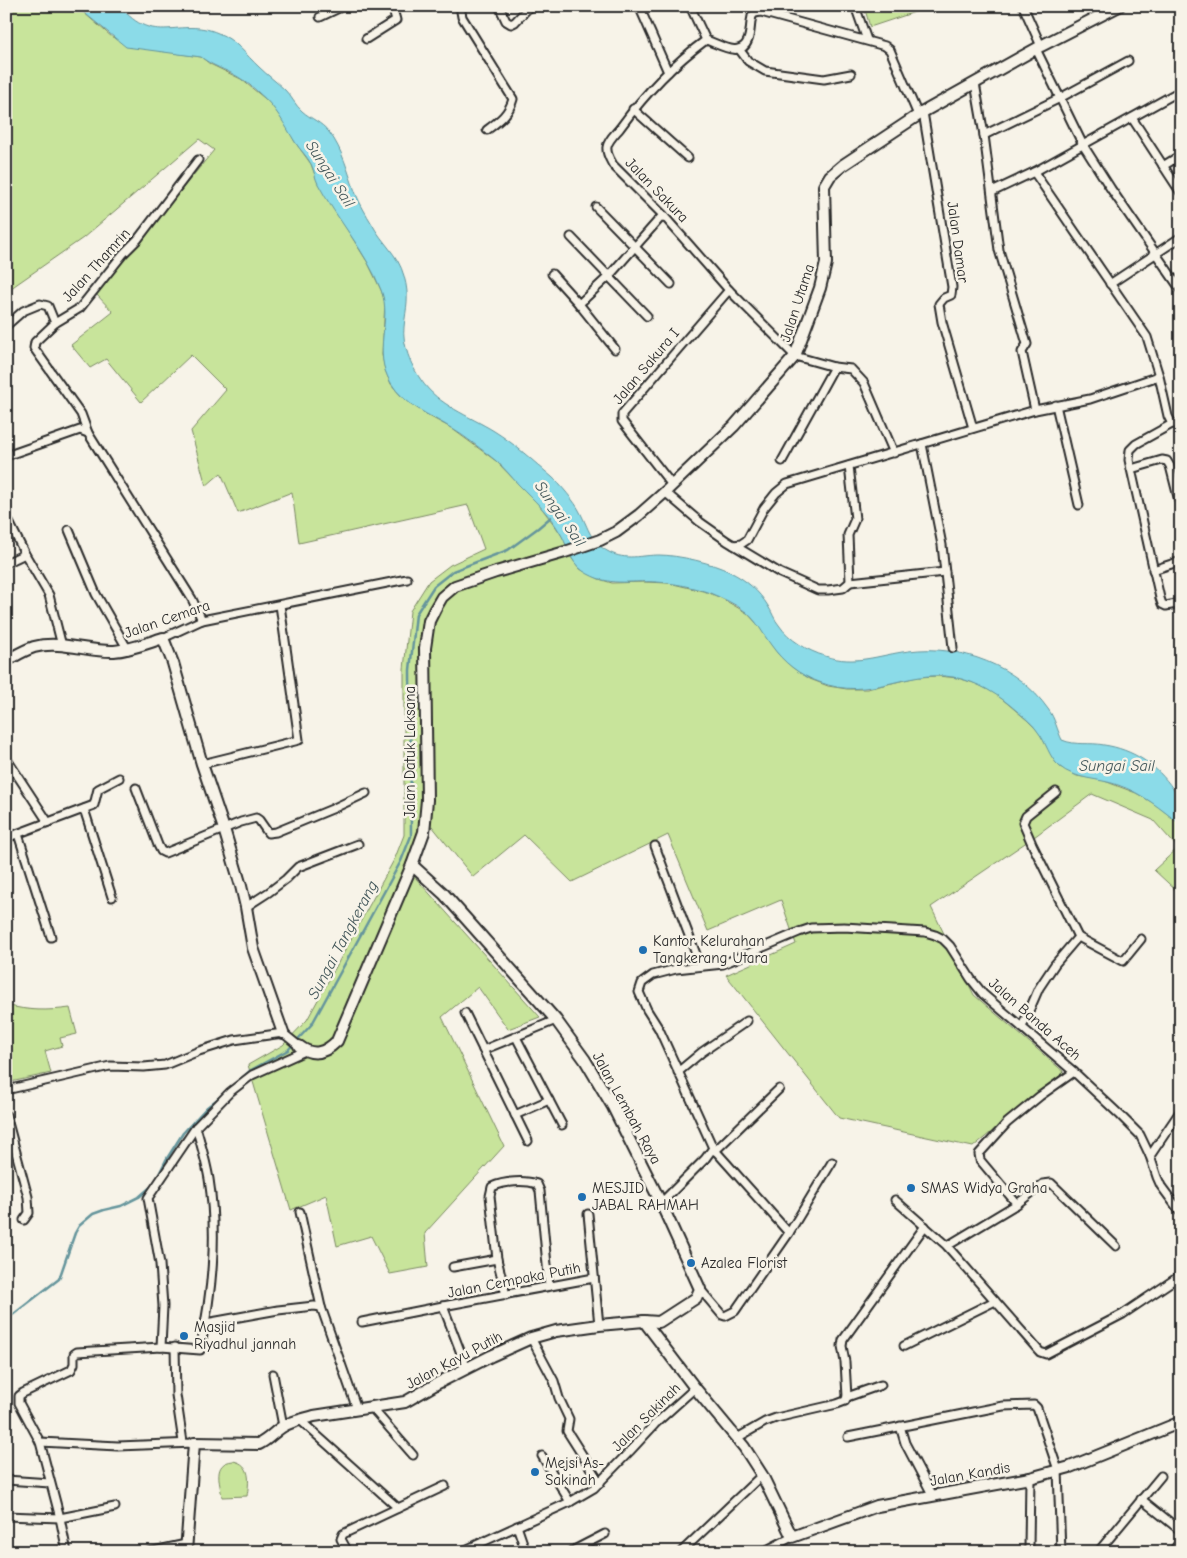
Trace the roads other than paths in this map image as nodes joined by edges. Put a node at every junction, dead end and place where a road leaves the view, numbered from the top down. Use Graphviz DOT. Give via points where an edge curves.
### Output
graph roads {
  1 [pos="343,6"];
  2 [pos="392,6"];
  3 [pos="460,6"];
  4 [pos="498,6"];
  5 [pos="530,6"];
  6 [pos="640,6"];
  7 [pos="690,6"];
  8 [pos="856,6"];
  9 [pos="1023,6"];
  10 [pos="1119,6"];
  11 [pos="320,17"];
  12 [pos="366,39"];
  13 [pos="706,40"];
  14 [pos="867,40"];
  15 [pos="1038,48"];
  16 [pos="740,49"];
  17 [pos="1128,61"];
  18 [pos="668,72"];
  19 [pos="851,74"];
  20 [pos="975,83"];
  21 [pos="1178,92"];
  22 [pos="1060,98"];
  23 [pos="633,109"];
  24 [pos="921,113"];
  25 [pos="1132,118"];
  26 [pos="487,130"];
  27 [pos="984,136"];
  28 [pos="1083,145"];
  29 [pos="1181,155"];
  30 [pos="688,158"];
  31 [pos="198,160"];
  32 [pos="1164,166"];
  33 [pos="1034,172"];
  34 [pos="992,192"];
  35 [pos="1181,193"];
  36 [pos="596,207"];
  37 [pos="663,215"];
  38 [pos="571,237"];
  39 [pos="1181,237"];
  40 [pos="634,247"];
  41 [pos="1156,253"];
  42 [pos="552,274"];
  43 [pos="609,276"];
  44 [pos="671,284"];
  45 [pos="1110,284"];
  46 [pos="729,290"];
  47 [pos="1181,290"];
  48 [pos="579,304"];
  49 [pos="647,316"];
  50 [pos="55,323"];
  51 [pos="6,326"];
  52 [pos="615,349"];
  53 [pos="795,356"];
  54 [pos="834,367"];
  55 [pos="1159,376"];
  56 [pos="1056,405"];
  57 [pos="1035,410"];
  58 [pos="1178,425"];
  59 [pos="973,428"];
  60 [pos="88,433"];
  61 [pos="922,444"];
  62 [pos="894,452"];
  63 [pos="6,456"];
  64 [pos="782,461"];
  65 [pos="849,466"];
  66 [pos="1131,469"];
  67 [pos="669,488"];
  68 [pos="1079,505"];
  69 [pos="1181,509"];
  70 [pos="6,516"];
  71 [pos="70,530"];
  72 [pos="600,540"];
  73 [pos="734,545"];
  74 [pos="25,554"];
  75 [pos="1181,561"];
  76 [pos="6,563"];
  77 [pos="1153,570"];
  78 [pos="944,572"];
  79 [pos="407,579"];
  80 [pos="850,582"];
  81 [pos="1181,603"];
  82 [pos="280,605"];
  83 [pos="202,620"];
  84 [pos="163,638"];
  85 [pos="62,646"];
  86 [pos="953,648"];
  87 [pos="128,650"];
  88 [pos="6,661"];
  89 [pos="6,758"];
  90 [pos="202,764"];
  91 [pos="119,778"];
  92 [pos="136,788"];
  93 [pos="1056,792"];
  94 [pos="366,793"];
  95 [pos="84,809"];
  96 [pos="48,822"];
  97 [pos="224,829"];
  98 [pos="18,834"];
  99 [pos="6,838"];
  100 [pos="358,844"];
  101 [pos="655,846"];
  102 [pos="412,865"];
  103 [pos="112,897"];
  104 [pos="246,907"];
  105 [pos="51,937"];
  106 [pos="1078,937"];
  107 [pos="1141,939"];
  108 [pos="709,966"];
  109 [pos="465,1014"];
  110 [pos="556,1020"];
  111 [pos="747,1021"];
  112 [pos="1022,1027"];
  113 [pos="284,1034"];
  114 [pos="516,1037"];
  115 [pos="302,1048"];
  116 [pos="484,1050"];
  117 [pos="678,1072"];
  118 [pos="1074,1072"];
  119 [pos="779,1089"];
  120 [pos="6,1090"];
  121 [pos="549,1100"];
  122 [pos="1181,1110"];
  123 [pos="6,1115"];
  124 [pos="515,1115"];
  125 [pos="562,1125"];
  126 [pos="196,1127"];
  127 [pos="528,1141"];
  128 [pos="714,1149"];
  129 [pos="1150,1156"];
  130 [pos="832,1162"];
  131 [pos="895,1200"];
  132 [pos="661,1203"];
  133 [pos="1017,1204"];
  134 [pos="300,1212"];
  135 [pos="1181,1213"];
  136 [pos="588,1214"];
  137 [pos="24,1220"];
  138 [pos="925,1226"];
  139 [pos="789,1233"];
  140 [pos="947,1246"];
  141 [pos="1116,1246"];
  142 [pos="497,1259"];
  143 [pos="453,1267"];
  144 [pos="1181,1275"];
  145 [pos="594,1278"];
  146 [pos="549,1286"];
  147 [pos="700,1289"];
  148 [pos="506,1295"];
  149 [pos="995,1301"];
  150 [pos="443,1306"];
  151 [pos="321,1307"];
  152 [pos="644,1321"];
  153 [pos="362,1322"];
  154 [pos="206,1323"];
  155 [pos="599,1324"];
  156 [pos="530,1338"];
  157 [pos="904,1346"];
  158 [pos="161,1347"];
  159 [pos="176,1347"];
  160 [pos="467,1368"];
  161 [pos="273,1374"];
  162 [pos="881,1385"];
  163 [pos="695,1388"];
  164 [pos="847,1397"];
  165 [pos="372,1408"];
  166 [pos="357,1409"];
  167 [pos="300,1420"];
  168 [pos="1181,1422"];
  169 [pos="283,1426"];
  170 [pos="900,1426"];
  171 [pos="848,1437"];
  172 [pos="737,1438"];
  173 [pos="40,1442"];
  174 [pos="188,1443"];
  175 [pos="413,1454"];
  176 [pos="542,1456"];
  177 [pos="1058,1470"];
  178 [pos="762,1475"];
  179 [pos="1161,1476"];
  180 [pos="1030,1478"];
  181 [pos="6,1480"];
  182 [pos="50,1483"];
  183 [pos="600,1483"];
  184 [pos="445,1486"];
  185 [pos="932,1496"];
  186 [pos="1141,1499"];
  187 [pos="570,1502"];
  188 [pos="115,1506"];
  189 [pos="398,1508"];
  190 [pos="6,1516"];
  191 [pos="60,1518"];
  192 [pos="517,1526"];
  193 [pos="1181,1531"];
  194 [pos="604,1534"];
  195 [pos="792,1536"];
  196 [pos="1181,1541"];
  197 [pos="186,1548"];
  198 [pos="469,1550"];
  199 [pos="67,1552"];
  200 [pos="149,1552"];
  201 [pos="348,1552"];
  202 [pos="461,1552"];
  203 [pos="526,1552"];
  204 [pos="570,1552"];
  205 [pos="681,1552"];
  206 [pos="763,1552"];
  207 [pos="1022,1552"];
  208 [pos="1061,1552"];
  209 [pos="1098,1552"];
  210 [pos="1172,1552"];
  1 -- 11 [label="street"];
  2 -- 12 [label="street" via="396,20"];
  3 -- 26 [label="street" via="462,17 514,99 501,120"];
  4 -- 5 [label="street" via="511,24"];
  6 -- 18 [label="street"];
  7 -- 13 [label="street"];
  8 -- 14 [label="street"];
  9 -- 15 [label="street"];
  10 -- 15 [label="street, Jalan Utama"];
  13 -- 16 [label="street" via="734,50"];
  13 -- 18 [label="street, Jalan Sakura"];
  14 -- 16 [label="street, Jalan Damar" via="761,12 752,16 748,40"];
  14 -- 24 [label="street, Jalan Damar" via="890,50"];
  15 -- 20 [label="street, Jalan Utama"];
  15 -- 22 [label="street"];
  16 -- 19 [label="street" via="748,61 765,71 824,79"];
  17 -- 22 [label="street"];
  18 -- 23 [label="street, Jalan Sakura"];
  20 -- 24 [label="street, Jalan Utama"];
  20 -- 27 [label="street"];
  21 -- 25 [label="street"];
  22 -- 27 [label="street"];
  22 -- 28 [label="street"];
  23 -- 30 [label="street"];
  23 -- 37 [label="street, Jalan Sakura" via="608,144 608,156"];
  24 -- 53 [label="street, Jalan Utama" via="843,166 830,176 824,186 826,263"];
  24 -- 59 [label="street, Jalan Damar" via="952,288 951,295 940,304 942,322"];
  25 -- 28 [label="street"];
  25 -- 32 [label="street"];
  27 -- 34 [label="street"];
  28 -- 33 [label="street"];
  28 -- 41 [label="street"];
  29 -- 32 [label="street"];
  31 -- 50 [label="street, Jalan Thamrin" via="80,308"];
  32 -- 35 [label="street"];
  33 -- 34 [label="street"];
  33 -- 45 [label="street"];
  34 -- 57 [label="street" via="1000,250 1027,344 1022,352"];
  36 -- 40 [label="street"];
  37 -- 40 [label="street"];
  37 -- 46 [label="street, Jalan Sakura"];
  38 -- 43 [label="street"];
  39 -- 41 [label="street"];
  40 -- 43 [label="street"];
  40 -- 44 [label="street"];
  41 -- 45 [label="street"];
  41 -- 47 [label="street"];
  42 -- 48 [label="street"];
  43 -- 48 [label="street"];
  43 -- 49 [label="street"];
  45 -- 55 [label="street" via="1147,337"];
  46 -- 53 [label="street, Jalan Sakura"];
  46 -- 67 [label="street, Jalan Sakura I" via="622,414 622,421"];
  48 -- 52 [label="street"];
  50 -- 51 [label="street" via="48,306 40,304 23,311"];
  50 -- 60 [label="street, Jalan Thamrin" via="35,342 34,348 80,414"];
  53 -- 54 [label="street"];
  53 -- 67 [label="street, Jalan Utama" via="734,426"];
  54 -- 62 [label="street" via="850,369 864,383"];
  54 -- 64 [label="street"];
  55 -- 56 [label="street" via="1090,399"];
  55 -- 58 [label="street" via="1168,416"];
  56 -- 57 [label="street"];
  56 -- 68 [label="street"];
  57 -- 59 [label="street"];
  58 -- 66 [label="street" via="1136,444 1130,450"];
  59 -- 61 [label="street"];
  60 -- 63 [label="street" via="80,430"];
  60 -- 83 [label="street, Jalan Thamrin"];
  61 -- 62 [label="street"];
  61 -- 78 [label="street" via="942,545"];
  62 -- 65 [label="street"];
  65 -- 73 [label="street" via="787,484 764,508 746,540"];
  65 -- 80 [label="street" via="855,519 848,535"];
  66 -- 69 [label="street" via="1167,461"];
  66 -- 77 [label="street"];
  67 -- 72 [label="street, Jalan Utama" via="639,515"];
  67 -- 73 [label="street, Jalan Sakura I" via="700,522"];
  70 -- 74 [label="street"];
  71 -- 87 [label="street" via="96,594"];
  72 -- 102 [label="street, Jalan Datuk Laksana" via="455,586 435,608 429,621 425,648 427,800 424,832"];
  73 -- 80 [label="street, Jalan Sakura I" via="780,573 818,590 843,588"];
  74 -- 76 [label="street"];
  74 -- 85 [label="street" via="49,595"];
  75 -- 77 [label="street"];
  77 -- 81 [label="street" via="1162,604"];
  78 -- 80 [label="street, Jalan Sakura I"];
  78 -- 86 [label="street"];
  79 -- 82 [label="street, Jalan Cemara"];
  82 -- 83 [label="street, Jalan Cemara"];
  82 -- 90 [label="street" via="299,740"];
  83 -- 84 [label="street, Jalan Cemara"];
  84 -- 87 [label="street, Jalan Cemara"];
  84 -- 90 [label="street"];
  85 -- 87 [label="street, Jalan Cemara"];
  85 -- 88 [label="street, Jalan Cemara" via="34,647"];
  89 -- 96 [label="street"];
  90 -- 97 [label="street"];
  91 -- 95 [label="street" via="98,789 94,805"];
  92 -- 97 [label="street" via="161,851 166,853"];
  93 -- 106 [label="street" via="1026,816 1023,823"];
  94 -- 97 [label="street" via="271,833 256,818"];
  95 -- 96 [label="street"];
  95 -- 103 [label="street"];
  96 -- 98 [label="street"];
  97 -- 104 [label="street"];
  98 -- 99 [label="street"];
  98 -- 105 [label="street"];
  100 -- 104 [label="street" via="298,867"];
  101 -- 108 [label="street" via="700,962"];
  102 -- 110 [label="street, Jalan Lembah Raya" via="444,894"];
  102 -- 115 [label="street, Jalan Datuk Laksana" via="337,1041 331,1047 312,1053"];
  104 -- 113 [label="street" via="252,948"];
  106 -- 107 [label="street" via="1123,961"];
  106 -- 112 [label="street" via="1038,988"];
  108 -- 112 [label="street, Jalan Banda Aceh" via="732,961 811,928 925,932 950,946 983,994"];
  108 -- 117 [label="street, Jalan Banda Aceh" via="653,975 642,984 639,992"];
  109 -- 116 [label="street"];
  110 -- 114 [label="street"];
  110 -- 132 [label="street, Jalan Lembah Raya" via="613,1107"];
  111 -- 117 [label="street"];
  112 -- 118 [label="street, Jalan Banda Aceh"];
  113 -- 115 [label="street"];
  113 -- 120 [label="street" via="234,1040 164,1065 110,1066"];
  114 -- 116 [label="street"];
  114 -- 121 [label="street"];
  115 -- 126 [label="street" via="252,1075 230,1092"];
  116 -- 124 [label="street"];
  117 -- 128 [label="street, Jalan Banda Aceh"];
  118 -- 129 [label="street, Jalan Banda Aceh" via="1140,1136"];
  118 -- 133 [label="street" via="1008,1123 979,1154 980,1160"];
  119 -- 128 [label="street"];
  121 -- 124 [label="street"];
  121 -- 125 [label="street"];
  122 -- 129 [label="street"];
  123 -- 137 [label="street" via="28,1197 29,1213"];
  124 -- 127 [label="street"];
  126 -- 154 [label="street" via="209,1178 212,1216 213,1268"];
  126 -- 158 [label="street" via="148,1198 160,1264"];
  128 -- 132 [label="street"];
  128 -- 139 [label="street, Jalan Banda Aceh"];
  129 -- 135 [label="street, Jalan Banda Aceh" via="1156,1177"];
  130 -- 139 [label="street"];
  131 -- 138 [label="street"];
  132 -- 147 [label="street, Jalan Lembah Raya"];
  133 -- 140 [label="street"];
  133 -- 141 [label="street" via="1043,1184 1051,1184"];
  134 -- 151 [label="street"];
  136 -- 145 [label="street"];
  138 -- 140 [label="street"];
  138 -- 164 [label="street" via="843,1340"];
  139 -- 147 [label="street" via="735,1311 722,1315"];
  140 -- 149 [label="street"];
  142 -- 143 [label="street"];
  142 -- 146 [label="street" via="490,1196 492,1187 499,1184 537,1184"];
  142 -- 148 [label="street"];
  144 -- 149 [label="street" via="1123,1314 1046,1354 1040,1352"];
  145 -- 146 [label="street, Jalan Cempaka Putih"];
  145 -- 155 [label="street"];
  146 -- 148 [label="street, Jalan Cempaka Putih"];
  147 -- 152 [label="street" via="696,1298 659,1322"];
  148 -- 150 [label="street, Jalan Cempaka Putih"];
  149 -- 157 [label="street"];
  150 -- 153 [label="street"];
  150 -- 160 [label="street, Jalan Cempaka Putih"];
  151 -- 154 [label="street" via="278,1310"];
  151 -- 166 [label="street"];
  152 -- 155 [label="street, Jalan Kayu Putih"];
  152 -- 163 [label="street"];
  154 -- 159 [label="street" via="200,1350"];
  155 -- 156 [label="street, Jalan Kayu Putih" via="556,1330"];
  156 -- 160 [label="street, Jalan Kayu Putih"];
  156 -- 183 [label="street" via="554,1381 569,1419 567,1431"];
  158 -- 159 [label="street"];
  158 -- 173 [label="street" via="77,1352 70,1370 22,1392 19,1403"];
  159 -- 174 [label="street" via="176,1395"];
  160 -- 165 [label="street, Jalan Kayu Putih" via="405,1402"];
  161 -- 169 [label="street"];
  162 -- 164 [label="street"];
  163 -- 172 [label="street"];
  163 -- 183 [label="street, Jalan Sakinah" via="655,1424"];
  164 -- 172 [label="street" via="837,1404 765,1422"];
  165 -- 166 [label="street, Jalan Kayu Putih"];
  165 -- 175 [label="street"];
  166 -- 167 [label="street, Jalan Kayu Putih"];
  167 -- 169 [label="street, Jalan Kayu Putih"];
  167 -- 189 [label="street"];
  168 -- 177 [label="street, Jalan Kandis"];
  169 -- 174 [label="street, Jalan Kayu Putih" via="259,1444"];
  170 -- 171 [label="street"];
  170 -- 177 [label="street" via="1003,1406 1034,1404"];
  170 -- 185 [label="street"];
  172 -- 178 [label="street"];
  173 -- 174 [label="street, Jalan Kayu Putih" via="118,1446"];
  173 -- 182 [label="street"];
  174 -- 197 [label="street"];
  176 -- 187 [label="street"];
  177 -- 180 [label="street, Jalan Kandis"];
  177 -- 208 [label="street"];
  178 -- 195 [label="street"];
  178 -- 205 [label="street"];
  179 -- 186 [label="street"];
  180 -- 185 [label="street, Jalan Kandis"];
  180 -- 207 [label="street" via="1029,1548"];
  181 -- 182 [label="street"];
  182 -- 191 [label="street"];
  183 -- 187 [label="street, Jalan Sakinah"];
  184 -- 189 [label="street"];
  185 -- 195 [label="street, Jalan Kandis" via="876,1506"];
  186 -- 193 [label="street"];
  186 -- 209 [label="street"];
  187 -- 192 [label="street, Jalan Sakinah"];
  188 -- 191 [label="street"];
  189 -- 201 [label="street" via="344,1534 341,1539"];
  190 -- 191 [label="street"];
  191 -- 199 [label="street"];
  192 -- 198 [label="street, Jalan Sakinah"];
  192 -- 203 [label="street"];
  194 -- 204 [label="street"];
  195 -- 206 [label="street, Jalan Kandis"];
  196 -- 210 [label="street"];
  197 -- 200 [label="street"];
  198 -- 202 [label="street, Jalan Sakinah"];
}
